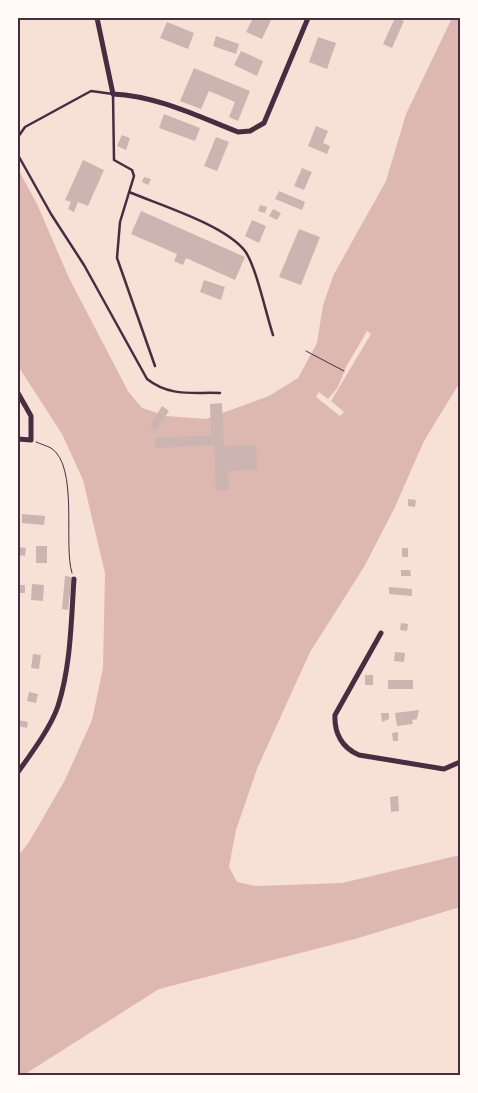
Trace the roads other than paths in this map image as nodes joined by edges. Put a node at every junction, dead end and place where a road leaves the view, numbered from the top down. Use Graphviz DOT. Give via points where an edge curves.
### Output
graph roads {
  1 [pos="97,18"];
  2 [pos="308,18"];
  3 [pos="113,94"];
  4 [pos="18,137"];
  5 [pos="18,155"];
  6 [pos="129,192"];
  7 [pos="273,335"];
  8 [pos="155,366"];
  9 [pos="18,393"];
  10 [pos="220,393"];
  11 [pos="18,439"];
  12 [pos="74,579"];
  13 [pos="381,633"];
  14 [pos="460,762"];
  15 [pos="18,772"];
  1 -- 3 [label="street"];
  2 -- 3 [label="street" via="264,123 250,131 238,132 158,100"];
  3 -- 4 [label="lane" via="91,91 25,127"];
  3 -- 6 [label="lane" via="114,160 132,170 134,176"];
  5 -- 10 [label="lane" via="147,379 159,388 174,392"];
  6 -- 7 [label="lane" via="232,238 252,264"];
  6 -- 8 [label="lane" via="120,222 117,258"];
  9 -- 11 [label="street" via="31,416 31,440"];
  12 -- 15 [label="street" via="69,660 58,708"];
  13 -- 14 [label="street" via="335,715 334,727 343,744 359,755 444,769"];
}
